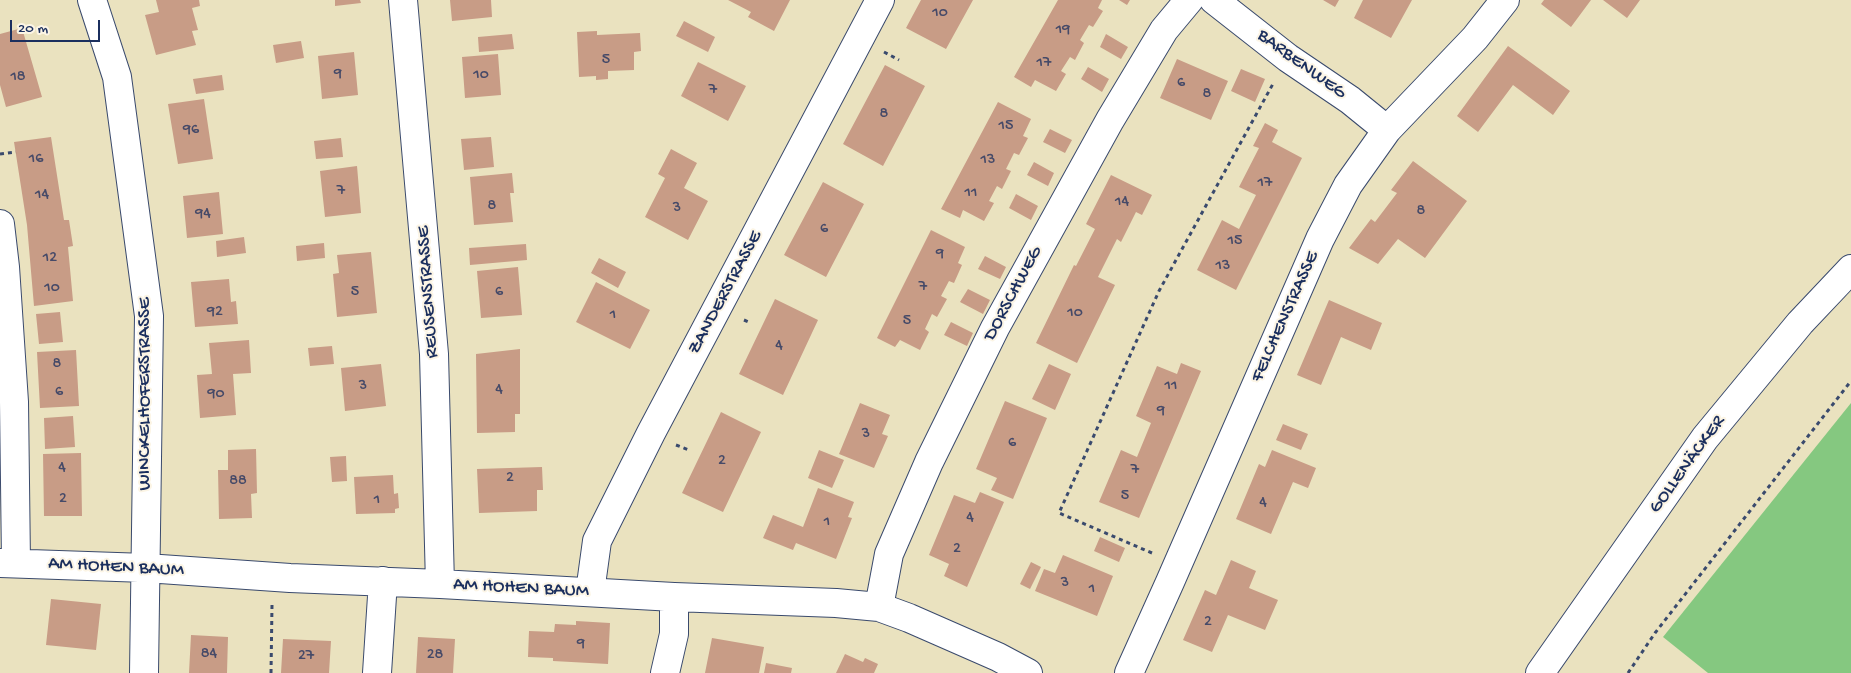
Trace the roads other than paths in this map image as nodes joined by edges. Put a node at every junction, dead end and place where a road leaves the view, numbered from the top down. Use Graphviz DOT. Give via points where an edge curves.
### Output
graph roads {
  1 [pos="92,0"];
  2 [pos="403,0"];
  3 [pos="880,0"];
  4 [pos="1188,0"];
  5 [pos="1214,0"];
  6 [pos="1504,0"];
  7 [pos="1388,130"];
  8 [pos="0,224"];
  9 [pos="1851,270"];
  10 [pos="8,563"];
  11 [pos="146,568"];
  12 [pos="383,581"];
  13 [pos="440,584"];
  14 [pos="590,592"];
  15 [pos="674,597"];
  16 [pos="879,608"];
  17 [pos="144,673"];
  18 [pos="377,673"];
  19 [pos="665,673"];
  20 [pos="1028,673"];
  21 [pos="1129,673"];
  22 [pos="1540,673"];
  1 -- 11 [label="street, WINCKELHOFERSTRASSE" via="117,77 149,316"];
  2 -- 13 [label="street, REUSENSTRASSE" via="434,354"];
  3 -- 14 [label="street, ZANDERSTRASSE" via="597,541"];
  4 -- 16 [label="street, DORSCHWEG" via="1164,30 1110,120 995,328 929,462 889,554"];
  5 -- 7 [label="street, BARBENWEG"];
  6 -- 7 [label="street, FELCHENSTRASSE" via="1475,38"];
  7 -- 21 [label="street, FELCHENSTRASSE" via="1348,185 1320,239"];
  8 -- 10 [label="street" via="14,402"];
  9 -- 22 [label="street, GOLLENÄCKER" via="1800,323 1705,438"];
  10 -- 11 [label="street, AM HOHEN BAUM"];
  11 -- 12 [label="street, AM HOHEN BAUM"];
  11 -- 17 [label="street, WINCKELHOFERSTRASSE"];
  12 -- 13 [label="street, AM HOHEN BAUM"];
  12 -- 18 [label="street"];
  13 -- 14 [label="street, AM HOHEN BAUM"];
  14 -- 15 [label="street, AM HOHEN BAUM"];
  15 -- 16 [label="street, AM HOHEN BAUM" via="836,603"];
  15 -- 19 [label="street" via="674,634"];
  16 -- 20 [label="street, AM HOHEN BAUM" via="909,618"];
}
